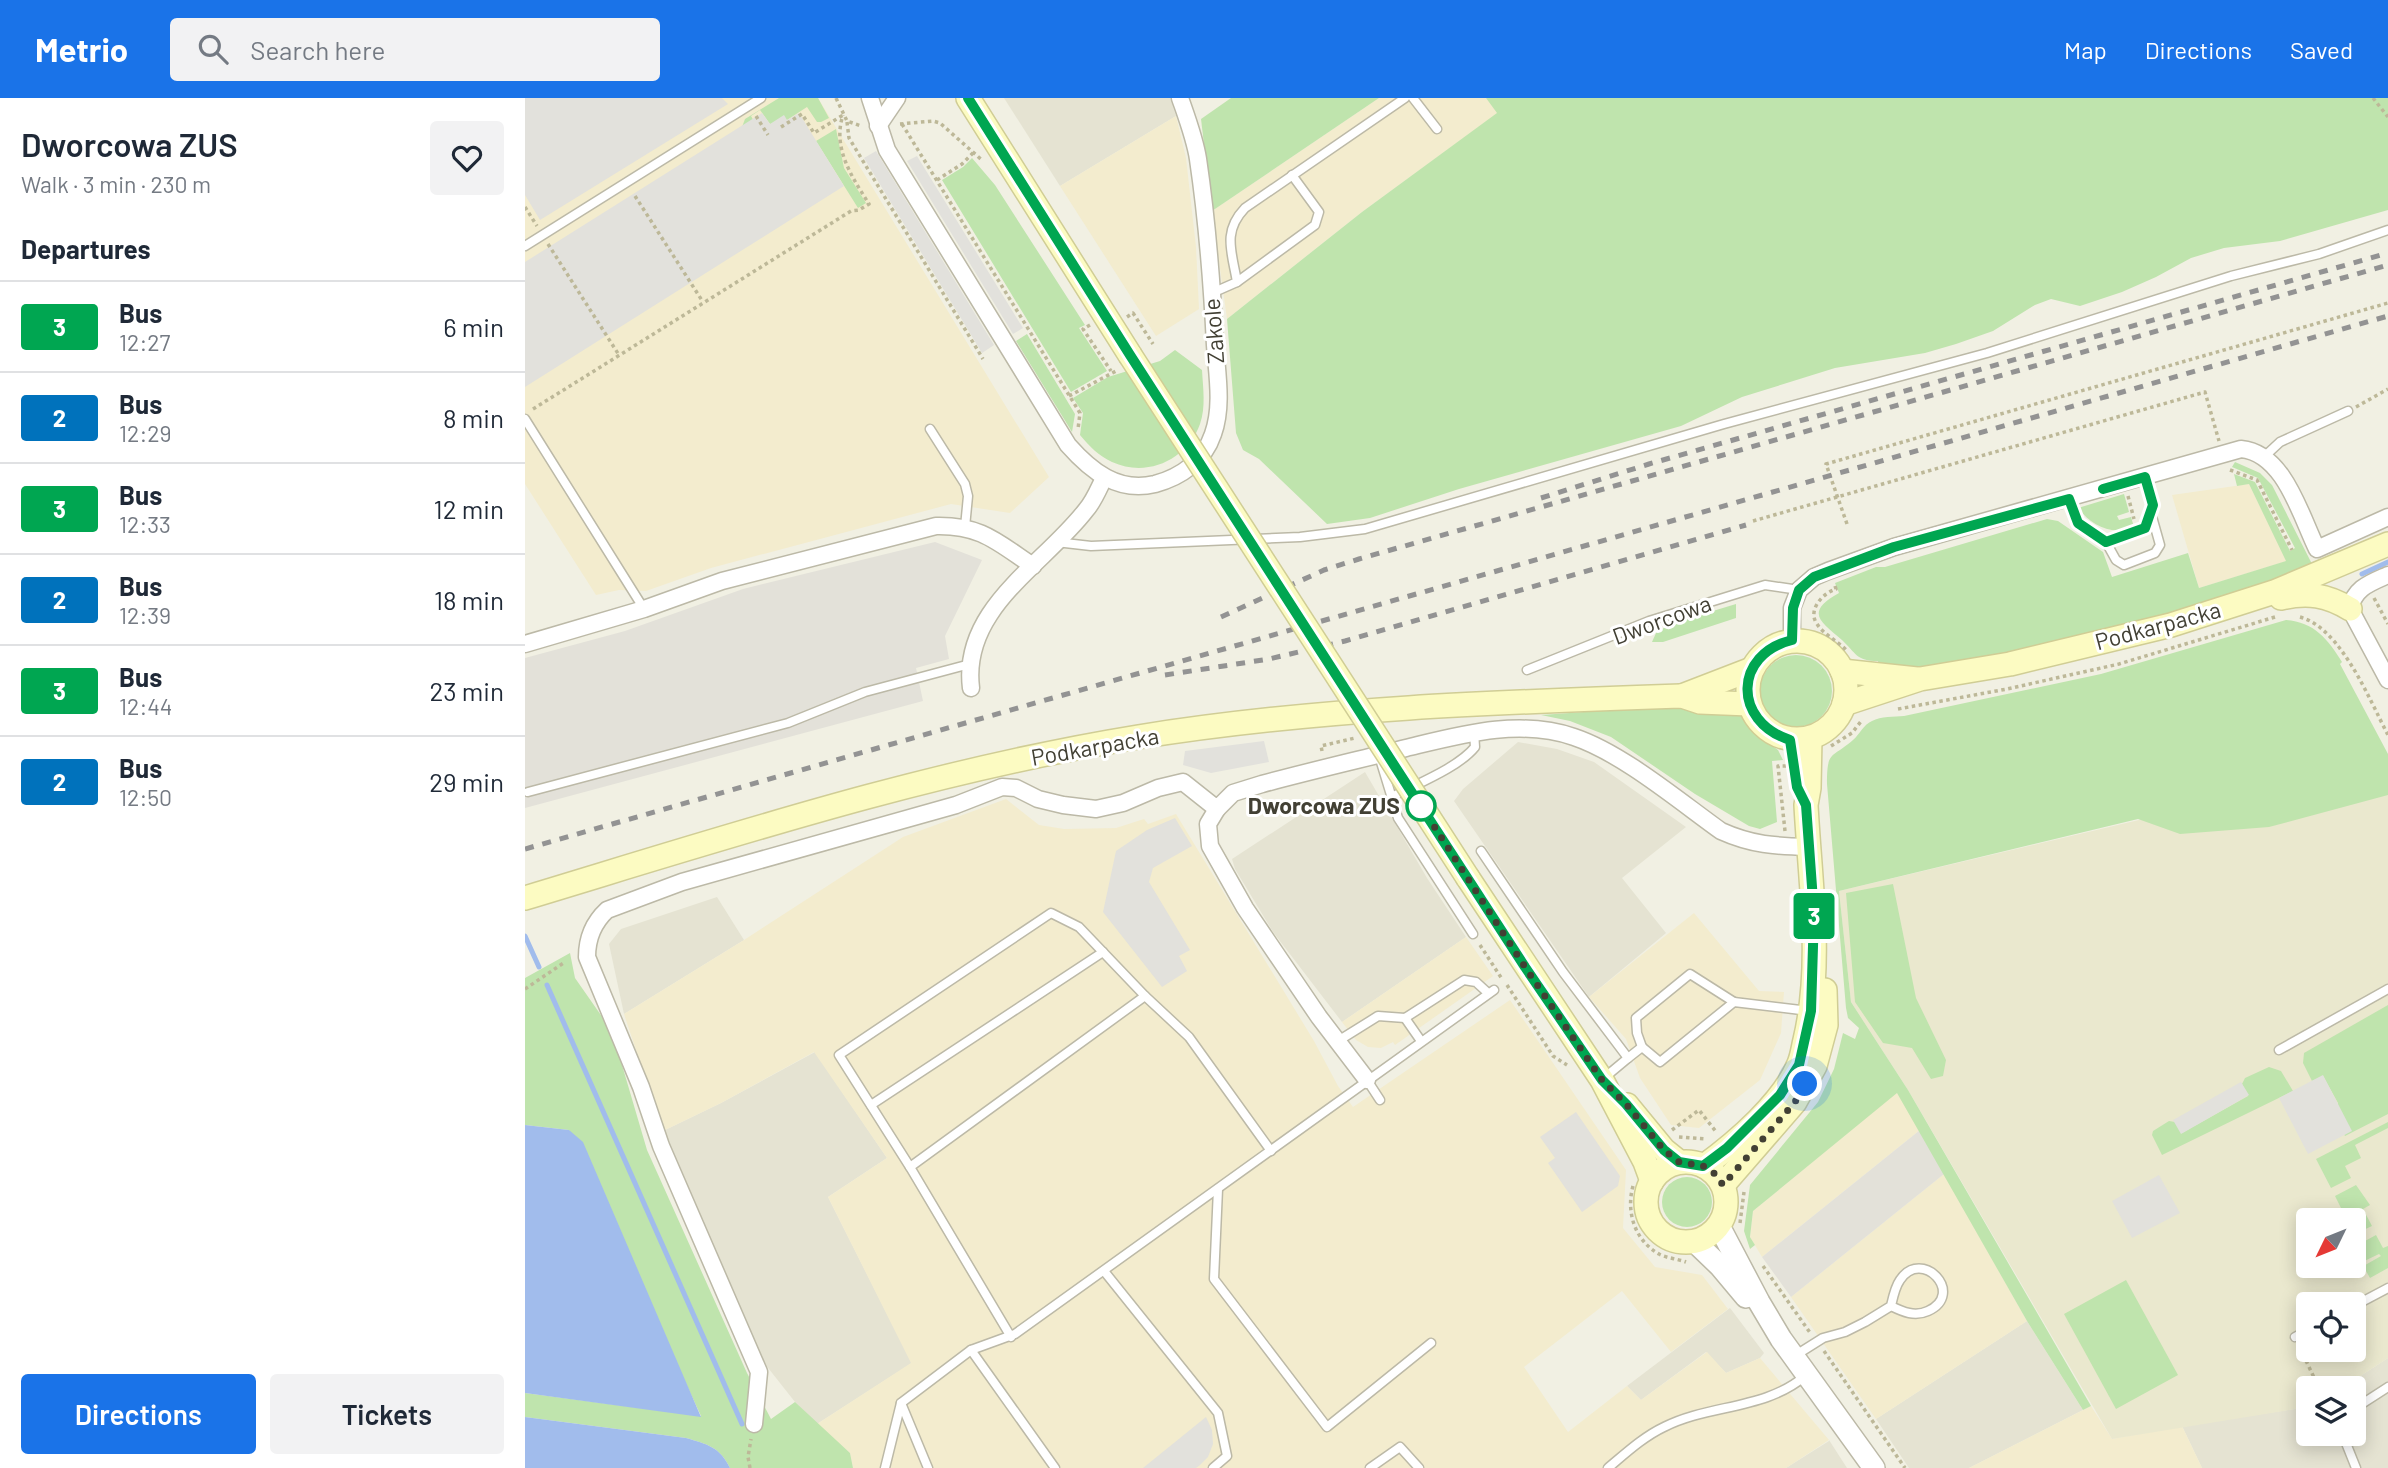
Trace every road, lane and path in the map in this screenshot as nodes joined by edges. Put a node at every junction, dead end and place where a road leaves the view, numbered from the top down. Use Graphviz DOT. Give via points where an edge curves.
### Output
graph roads {
  1 [pos="761,98"];
  2 [pos="836,98"];
  3 [pos="870,98"];
  4 [pos="897,98"];
  5 [pos="968,98"];
  6 [pos="1180,98"];
  7 [pos="1405,98"];
  8 [pos="1413,98"];
  9 [pos="2373,98"];
  10 [pos="843,115"];
  11 [pos="2388,117"];
  12 [pos="847,121"];
  13 [pos="902,124"];
  14 [pos="878,126"];
  15 [pos="782,127"];
  16 [pos="1437,129"];
  17 [pos="974,152"];
  18 [pos="987,164"];
  19 [pos="1292,175"];
  20 [pos="937,180"];
  21 [pos="635,196"];
  22 [pos="525,207"];
  23 [pos="2388,230"];
  24 [pos="543,235"];
  25 [pos="525,246"];
  26 [pos="1237,282"];
  27 [pos="1212,293"];
  28 [pos="703,302"];
  29 [pos="2388,303"];
  30 [pos="1126,318"];
  31 [pos="1097,333"];
  32 [pos="1153,344"];
  33 [pos="619,355"];
  34 [pos="983,359"];
  35 [pos="1126,362"];
  36 [pos="1111,372"];
  37 [pos="2388,389"];
  38 [pos="1069,396"];
  39 [pos="2348,411"];
  40 [pos="525,414"];
  41 [pos="525,419"];
  42 [pos="930,429"];
  43 [pos="1068,445"];
  44 [pos="2223,454"];
  45 [pos="2265,456"];
  46 [pos="2145,477"];
  47 [pos="1104,478"];
  48 [pos="2124,483"];
  49 [pos="1838,497"];
  50 [pos="2069,499"];
  51 [pos="2151,513"];
  52 [pos="2388,517"];
  53 [pos="1753,521"];
  54 [pos="1847,524"];
  55 [pos="965,527"];
  56 [pos="2138,531"];
  57 [pos="1056,542"];
  58 [pos="2106,542"];
  59 [pos="2388,544"];
  60 [pos="2292,550"];
  61 [pos="1033,566"];
  62 [pos="1828,571"];
  63 [pos="2388,575"];
  64 [pos="2367,584"];
  65 [pos="1799,590"];
  66 [pos="2254,599"];
  67 [pos="644,609"];
  68 [pos="2350,609"];
  69 [pos="2282,615"];
  70 [pos="2296,616"];
  71 [pos="2388,624"];
  72 [pos="1792,640"];
  73 [pos="525,644"];
  74 [pos="970,664"];
  75 [pos="1847,664"];
  76 [pos="1752,669"];
  77 [pos="1527,670"];
  78 [pos="1920,679"];
  79 [pos="2388,680"];
  80 [pos="971,688"];
  81 [pos="1682,696"];
  82 [pos="1749,704"];
  83 [pos="1844,704"];
  84 [pos="1888,710"];
  85 [pos="1864,718"];
  86 [pos="1474,732"];
  87 [pos="2388,735"];
  88 [pos="1357,737"];
  89 [pos="1809,743"];
  90 [pos="1332,750"];
  91 [pos="1379,754"];
  92 [pos="1778,766"];
  93 [pos="528,792"];
  94 [pos="1392,797"];
  95 [pos="1217,809"];
  96 [pos="1798,847"];
  97 [pos="1481,851"];
  98 [pos="525,898"];
  99 [pos="1473,934"];
  100 [pos="1103,952"];
  101 [pos="565,962"];
  102 [pos="525,989"];
  103 [pos="2388,989"];
  104 [pos="1145,996"];
  105 [pos="1734,1002"];
  106 [pos="1818,1012"];
  107 [pos="1405,1018"];
  108 [pos="1338,1041"];
  109 [pos="1421,1041"];
  110 [pos="1642,1046"];
  111 [pos="2279,1050"];
  112 [pos="1627,1058"];
  113 [pos="1572,1068"];
  114 [pos="1367,1080"];
  115 [pos="1602,1080"];
  116 [pos="1380,1100"];
  117 [pos="871,1105"];
  118 [pos="1719,1135"];
  119 [pos="1271,1151"];
  120 [pos="1679,1162"];
  121 [pos="1703,1166"];
  122 [pos="910,1167"];
  123 [pos="1652,1181"];
  124 [pos="1734,1184"];
  125 [pos="1218,1189"];
  126 [pos="1729,1229"];
  127 [pos="1695,1242"];
  128 [pos="1752,1260"];
  129 [pos="1104,1271"];
  130 [pos="2388,1287"];
  131 [pos="2366,1299"];
  132 [pos="1891,1306"];
  133 [pos="1011,1337"];
  134 [pos="2295,1337"];
  135 [pos="1781,1339"];
  136 [pos="1817,1342"];
  137 [pos="1431,1343"];
  138 [pos="971,1350"];
  139 [pos="1794,1357"];
  140 [pos="1807,1374"];
  141 [pos="2313,1376"];
  142 [pos="2388,1387"];
  143 [pos="2366,1401"];
  144 [pos="901,1403"];
  145 [pos="754,1424"];
  146 [pos="2347,1446"];
  147 [pos="750,1468"];
  148 [pos="885,1468"];
  149 [pos="928,1468"];
  150 [pos="1055,1468"];
  151 [pos="1213,1468"];
  152 [pos="1370,1468"];
  153 [pos="1419,1468"];
  154 [pos="1608,1468"];
  155 [pos="1874,1468"];
  156 [pos="1905,1468"];
  157 [pos="2356,1468"];
  1 -- 24 [label="lane"];
  2 -- 10 [label="path"];
  3 -- 14 [label="street"];
  4 -- 14 [label="street"];
  5 -- 35 [label="main road"];
  6 -- 27 [label="street, Zakole" via="1198,157"];
  7 -- 19 [label="lane"];
  8 -- 16 [label="lane"];
  9 -- 11 [label="path"];
  10 -- 12 [label="path"];
  10 -- 15 [label="path" via="814,133 802,114"];
  10 -- 28 [label="path" via="839,129 846,167 869,204"];
  12 -- 14 [label="path"];
  12 -- 34 [label="path" via="849,138"];
  13 -- 14 [label="path"];
  13 -- 17 [label="path" via="940,123"];
  13 -- 20 [label="path"];
  14 -- 43 [label="street" via="887,150"];
  17 -- 18 [label="path"];
  17 -- 20 [label="path"];
  19 -- 26 [label="lane" via="1245,208 1231,227"];
  19 -- 26 [label="lane" via="1319,212 1315,225"];
  20 -- 38 [label="path"];
  21 -- 28 [label="path"];
  22 -- 24 [label="path"];
  23 -- 57 [label="lane" via="1987,353 1365,529 1300,537 1091,546"];
  24 -- 25 [label="lane"];
  24 -- 33 [label="path"];
  26 -- 27 [label="lane"];
  27 -- 47 [label="street, Zakole" via="1218,398 1213,435 1204,452 1190,468 1146,486"];
  28 -- 33 [label="path"];
  29 -- 49 [label="path" via="1826,464"];
  30 -- 32 [label="path" via="1133,313"];
  31 -- 36 [label="path" via="1092,323 1083,329"];
  33 -- 40 [label="path"];
  35 -- 36 [label="path"];
  35 -- 115 [label="main road, bridge"];
  36 -- 38 [label="path"];
  37 -- 39 [label="path"];
  38 -- 43 [label="path" via="1080,413 1077,436"];
  39 -- 45 [label="lane" via="2280,442"];
  41 -- 67 [label="lane"];
  42 -- 55 [label="lane" via="965,484"];
  43 -- 47 [label="street"];
  44 -- 45 [label="street" via="2241,449"];
  44 -- 46 [label="street"];
  44 -- 49 [label="path" via="2205,392"];
  44 -- 60 [label="path" via="2228,469 2257,480"];
  45 -- 52 [label="street" via="2283,477 2317,549"];
  46 -- 48 [label="street"];
  46 -- 51 [label="lane"];
  47 -- 57 [label="street" via="1088,508"];
  48 -- 50 [label="street"];
  48 -- 56 [label="path"];
  49 -- 53 [label="path"];
  49 -- 54 [label="path"];
  50 -- 58 [label="lane" via="2078,523"];
  50 -- 62 [label="street" via="1894,547"];
  51 -- 56 [label="lane" via="2145,528"];
  51 -- 58 [label="lane" via="2160,545 2155,553 2124,565"];
  55 -- 61 [label="street" via="981,532"];
  55 -- 67 [label="street" via="936,526 812,557 722,580"];
  56 -- 58 [label="lane"];
  57 -- 61 [label="street"];
  59 -- 66 [label="main road, Podkarpacka"];
  61 -- 74 [label="street" via="986,620"];
  62 -- 65 [label="street"];
  62 -- 75 [label="path" via="1836,589 1817,603 1814,618 1838,641"];
  63 -- 64 [label="street"];
  64 -- 68 [label="street" via="2358,591"];
  64 -- 71 [label="path"];
  65 -- 72 [label="street"];
  65 -- 77 [label="lane, Dworcowa" via="1765,585 1649,621"];
  66 -- 68 [label="main road" via="2312,594"];
  66 -- 78 [label="main road, Podkarpacka" via="2102,643"];
  67 -- 73 [label="street"];
  68 -- 79 [label="street"];
  69 -- 84 [label="path" via="2119,664"];
  70 -- 87 [label="path" via="2311,620 2331,638"];
  72 -- 75 [label="main road" via="1818,645 1837,662"];
  72 -- 76 [label="main road" via="1769,649"];
  74 -- 80 [label="street"];
  74 -- 93 [label="lane" via="865,692 788,723"];
  75 -- 78 [label="main road, Podkarpacka"];
  75 -- 83 [label="main road"];
  76 -- 81 [label="main road, Podkarpacka"];
  76 -- 82 [label="main road"];
  78 -- 83 [label="main road, Podkarpacka"];
  81 -- 82 [label="main road, Podkarpacka" via="1700,702"];
  81 -- 98 [label="main road, Podkarpacka" via="1421,708 1140,737 1017,760 838,803"];
  82 -- 89 [label="main road" via="1758,721 1777,736"];
  83 -- 89 [label="main road" via="1829,726"];
  85 -- 89 [label="path" via="1852,733 1831,746"];
  86 -- 91 [label="street"];
  86 -- 94 [label="lane" via="1472,751"];
  86 -- 96 [label="street" via="1542,729 1573,736 1602,749 1721,831 1742,841"];
  88 -- 90 [label="path" via="1321,746 1322,752"];
  89 -- 96 [label="main road" via="1797,787 1806,805"];
  91 -- 94 [label="lane"];
  91 -- 95 [label="street" via="1233,793"];
  92 -- 96 [label="path" via="1783,824"];
  94 -- 99 [label="lane" via="1398,818"];
  95 -- 108 [label="street" via="1208,824 1210,846 1245,908"];
  95 -- 145 [label="street" via="1183,782 1096,808 1063,805 1002,787 956,805 682,882 618,904 598,919 587,957 661,1146 759,1372"];
  96 -- 106 [label="main road" via="1814,914"];
  97 -- 112 [label="lane"];
  99 -- 113 [label="path" via="1553,1056"];
  100 -- 104 [label="lane"];
  100 -- 117 [label="lane"];
  100 -- 117 [label="lane" via="1079,927 1051,913 839,1055"];
  101 -- 102 [label="path"];
  103 -- 111 [label="lane"];
  104 -- 119 [label="lane" via="1189,1037"];
  104 -- 122 [label="lane"];
  105 -- 106 [label="lane"];
  105 -- 110 [label="lane" via="1660,1062"];
  105 -- 110 [label="lane" via="1690,974 1636,1018"];
  106 -- 121 [label="main road" via="1799,1065 1780,1095"];
  106 -- 124 [label="main road" via="1826,1025 1815,1066 1795,1102"];
  107 -- 108 [label="lane" via="1378,1016"];
  107 -- 109 [label="lane"];
  107 -- 109 [label="lane" via="1464,980 1491,992"];
  108 -- 114 [label="street"];
  109 -- 114 [label="lane"];
  110 -- 112 [label="lane"];
  112 -- 115 [label="lane"];
  114 -- 116 [label="lane"];
  114 -- 119 [label="lane"];
  115 -- 120 [label="main road"];
  115 -- 123 [label="main road"];
  117 -- 122 [label="lane"];
  118 -- 118 [label="path" via="1713,1139 1667,1134 1699,1110"];
  119 -- 125 [label="lane"];
  120 -- 121 [label="main road"];
  120 -- 123 [label="main road"];
  121 -- 124 [label="main road"];
  122 -- 133 [label="lane"];
  123 -- 127 [label="main road" via="1646,1207 1650,1220 1669,1239"];
  124 -- 126 [label="path"];
  124 -- 126 [label="main road" via="1727,1206"];
  125 -- 129 [label="lane"];
  125 -- 137 [label="lane" via="1214,1279 1327,1427"];
  126 -- 127 [label="main road"];
  126 -- 135 [label="street" via="1759,1302"];
  127 -- 135 [label="street"];
  128 -- 136 [label="path" via="1764,1266"];
  129 -- 133 [label="lane"];
  129 -- 151 [label="lane" via="1218,1413 1227,1456"];
  130 -- 131 [label="lane"];
  132 -- 132 [label="lane" via="1896,1286 1908,1271 1931,1271 1943,1287 1943,1297 1930,1310 1912,1313"];
  132 -- 136 [label="lane"];
  133 -- 138 [label="lane"];
  134 -- 141 [label="path"];
  135 -- 139 [label="street"];
  136 -- 139 [label="lane"];
  136 -- 156 [label="path"];
  138 -- 144 [label="lane"];
  138 -- 150 [label="lane"];
  139 -- 140 [label="street"];
  140 -- 154 [label="lane" via="1767,1398 1666,1426"];
  140 -- 155 [label="street"];
  142 -- 143 [label="lane"];
  144 -- 148 [label="lane"];
  144 -- 149 [label="lane"];
  145 -- 147 [label="path"];
  146 -- 157 [label="lane"];
  152 -- 153 [label="lane" via="1400,1447"];
}
